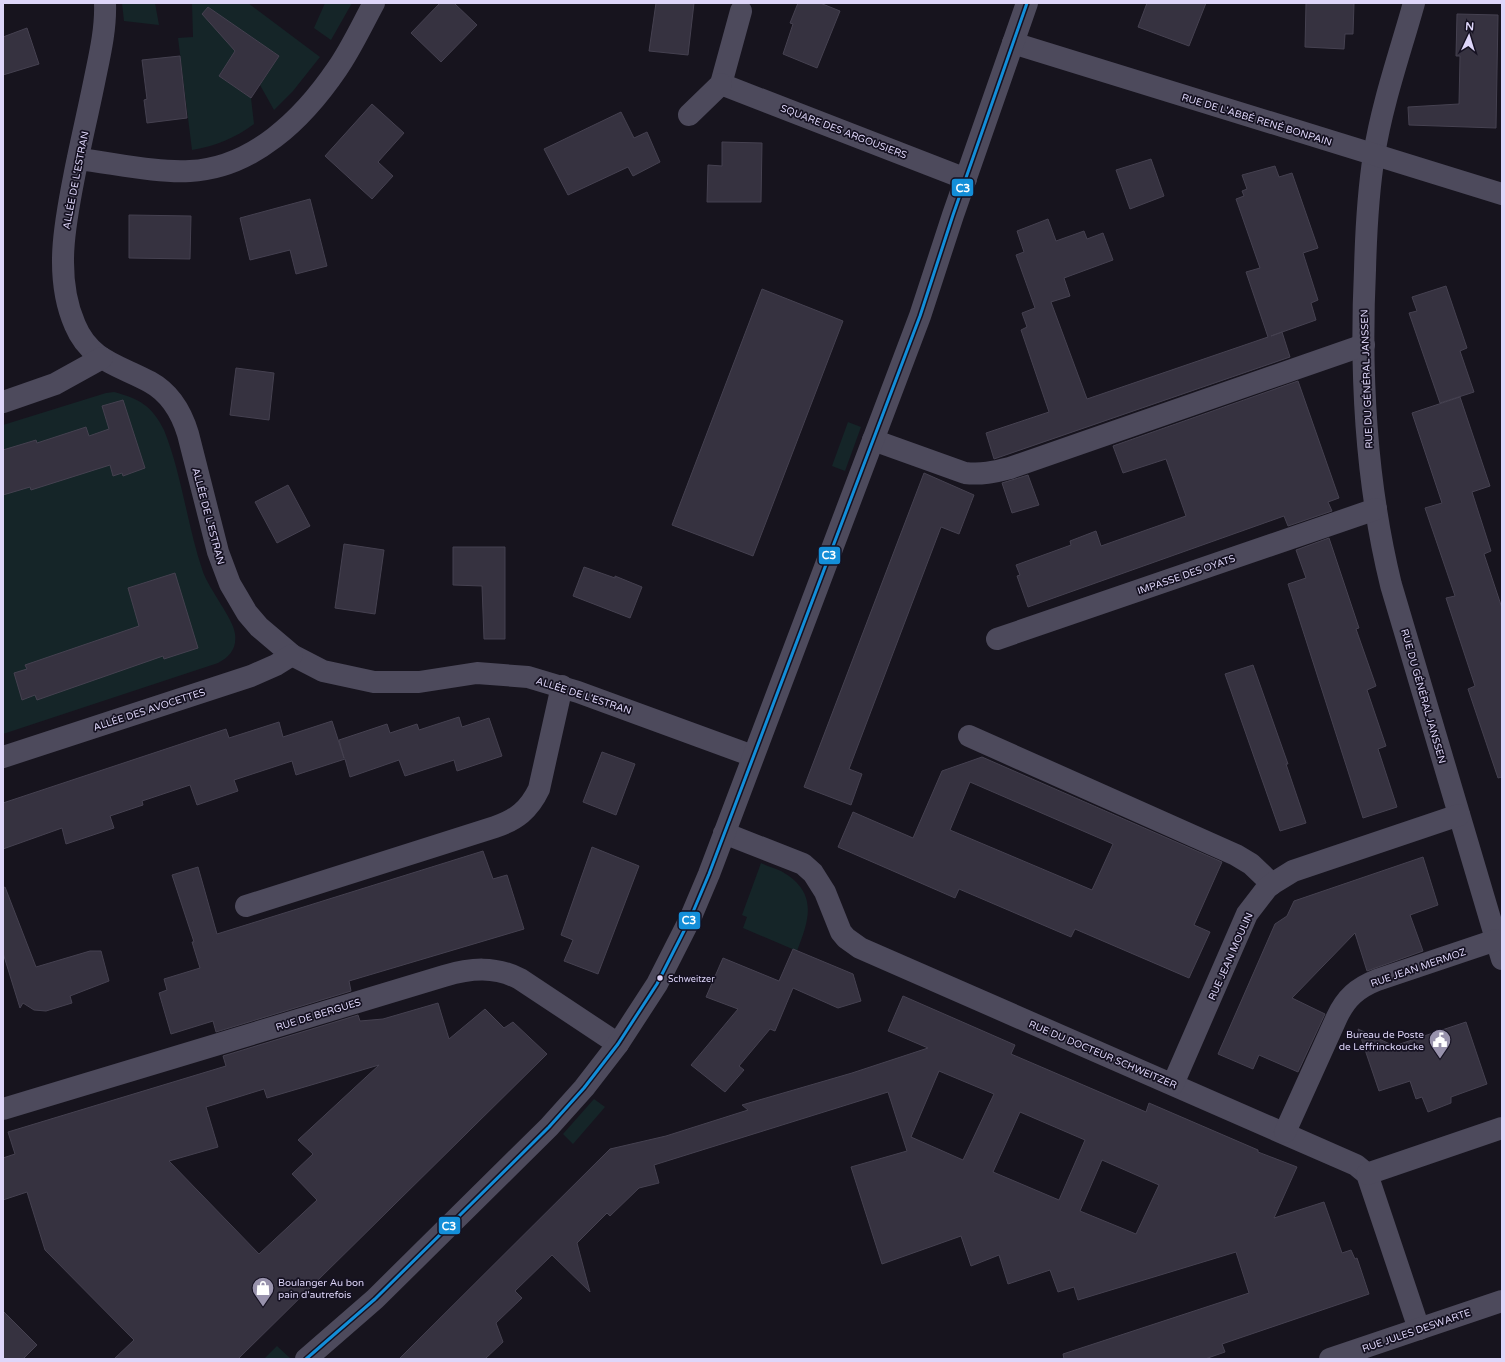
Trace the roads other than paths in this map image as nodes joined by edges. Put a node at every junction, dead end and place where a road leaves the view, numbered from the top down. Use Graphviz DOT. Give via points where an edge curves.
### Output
graph roads {
  1 [pos="104,3"];
  2 [pos="374,3"];
  3 [pos="1027,3"];
  4 [pos="1414,3"];
  5 [pos="741,11"];
  6 [pos="1013,43"];
  7 [pos="721,84"];
  8 [pos="689,115"];
  9 [pos="1374,154"];
  10 [pos="78,159"];
  11 [pos="966,178"];
  12 [pos="1502,194"];
  13 [pos="1364,344"];
  14 [pos="102,358"];
  15 [pos="3,402"];
  16 [pos="873,440"];
  17 [pos="1376,509"];
  18 [pos="997,639"];
  19 [pos="292,655"];
  20 [pos="562,686"];
  21 [pos="969,736"];
  22 [pos="753,756"];
  23 [pos="3,757"];
  24 [pos="1459,815"];
  25 [pos="724,833"];
  26 [pos="1272,884"];
  27 [pos="246,906"];
  28 [pos="1499,949"];
  29 [pos="618,1044"];
  30 [pos="1173,1084"];
  31 [pos="3,1109"];
  32 [pos="1502,1128"];
  33 [pos="1285,1132"];
  34 [pos="1367,1174"];
  35 [pos="1502,1301"];
  36 [pos="1419,1329"];
  37 [pos="306,1359"];
  38 [pos="1330,1359"];
  1 -- 10 [label="street, ALLÉE DE L'ESTRAN" via="101,46"];
  2 -- 10 [label="street" via="338,68 315,99 286,128 249,154 217,167 189,171"];
  3 -- 6 [label="street"];
  4 -- 9 [label="street, RUE DU GÉNÉRAL JANSSEN"];
  5 -- 7 [label="street"];
  6 -- 9 [label="street, RUE DE L'ABBÉ RENÉ BONPAIN"];
  6 -- 11 [label="street"];
  7 -- 8 [label="street"];
  7 -- 11 [label="street, SQUARE DES ARGOUSIERS"];
  9 -- 12 [label="street, RUE DE L'ABBÉ RENÉ BONPAIN"];
  9 -- 13 [label="street, RUE DU GÉNÉRAL JANSSEN" via="1366,241"];
  10 -- 14 [label="street, ALLÉE DE L'ESTRAN" via="64,236 65,289 76,327 83,341"];
  11 -- 16 [label="street" via="920,316"];
  13 -- 16 [label="street" via="1018,466 980,475 965,473"];
  13 -- 17 [label="street, RUE DU GÉNÉRAL JANSSEN" via="1369,453"];
  14 -- 15 [label="street" via="55,384"];
  14 -- 19 [label="street, ALLÉE DE L'ESTRAN" via="150,382 177,408 185,424 218,552 230,584 247,613 259,627"];
  16 -- 22 [label="street"];
  17 -- 18 [label="street, IMPASSE DES OYATS"];
  17 -- 24 [label="street, RUE DU GÉNÉRAL JANSSEN" via="1391,585"];
  19 -- 20 [label="street, ALLÉE DE L'ESTRAN" via="323,670 374,682 412,682 458,675 494,674 528,677"];
  19 -- 23 [label="street, ALLÉE DES AVOCETTES" via="251,676"];
  20 -- 22 [label="street, ALLÉE DE L'ESTRAN"];
  20 -- 27 [label="street" via="539,789 534,800 519,817 495,828"];
  21 -- 26 [label="street" via="1236,855 1251,864"];
  22 -- 25 [label="street"];
  24 -- 26 [label="street, RUE JEAN MOULIN" via="1298,869"];
  24 -- 28 [label="street, RUE DU GÉNÉRAL JANSSEN"];
  25 -- 29 [label="street" via="690,919 669,963"];
  25 -- 30 [label="street, RUE DU DOCTEUR SCHWEITZER" via="803,864 813,873 825,892 846,938 860,948"];
  26 -- 30 [label="street, RUE JEAN MOULIN" via="1247,914"];
  28 -- 33 [label="street, RUE JEAN MERMOZ" via="1377,980 1352,994 1340,1010"];
  29 -- 31 [label="street, RUE DE BERGUES" via="520,979 506,972 480,969 444,976"];
  29 -- 37 [label="street" via="549,1127 375,1299"];
  30 -- 33 [label="street, RUE DU DOCTEUR SCHWEITZER"];
  32 -- 34 [label="street"];
  33 -- 34 [label="street, RUE DU DOCTEUR SCHWEITZER" via="1351,1162"];
  34 -- 36 [label="street"];
  35 -- 36 [label="street, RUE JULES DESWARTE"];
  36 -- 38 [label="street, RUE JULES DESWARTE"];
}
